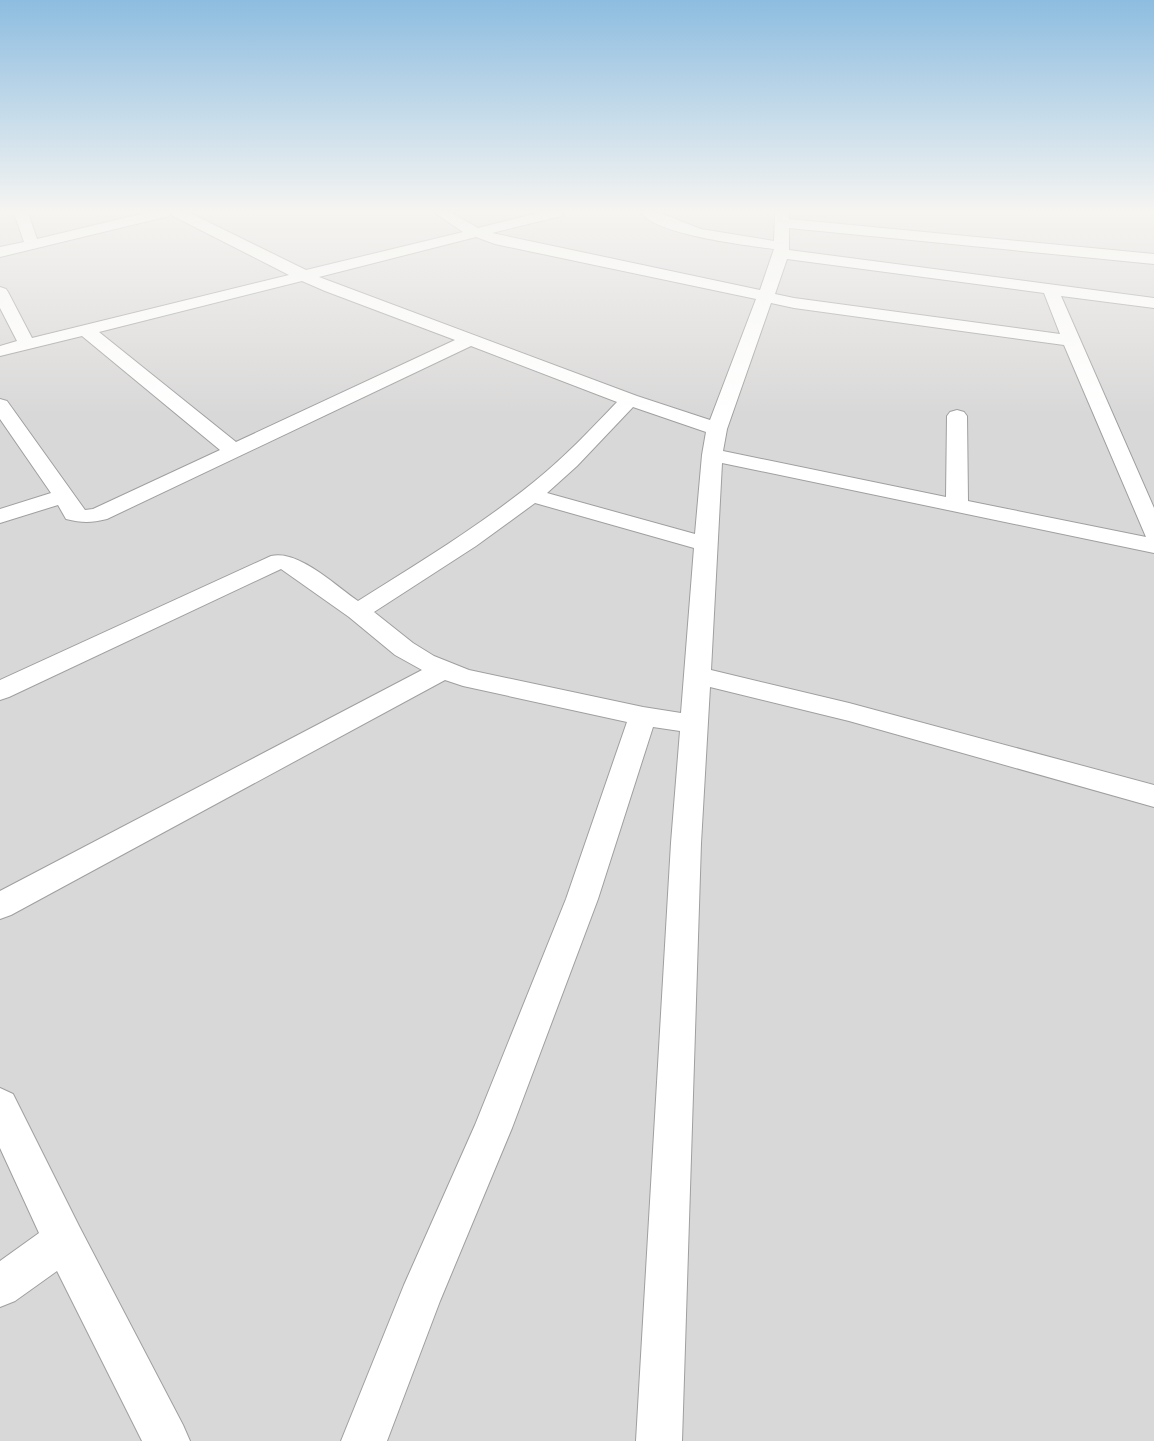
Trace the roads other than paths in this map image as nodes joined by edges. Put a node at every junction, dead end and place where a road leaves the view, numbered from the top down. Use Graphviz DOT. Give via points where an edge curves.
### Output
graph roads {
  1 [pos="286,280"];
  2 [pos="314,280"];
  3 [pos="690,280"];
  4 [pos="771,280"];
  5 [pos="985,280"];
  6 [pos="1051,290"];
  7 [pos="0,292"];
  8 [pos="766,297"];
  9 [pos="1154,303"];
  10 [pos="86,331"];
  11 [pos="470,340"];
  12 [pos="1071,341"];
  13 [pos="27,344"];
  14 [pos="0,352"];
  15 [pos="630,400"];
  16 [pos="2,410"];
  17 [pos="957,416"];
  18 [pos="717,429"];
  19 [pos="234,451"];
  20 [pos="712,455"];
  21 [pos="531,495"];
  22 [pos="64,496"];
  23 [pos="957,505"];
  24 [pos="0,516"];
  25 [pos="1154,533"];
  26 [pos="707,544"];
  27 [pos="1154,546"];
  28 [pos="358,612"];
  29 [pos="443,670"];
  30 [pos="696,675"];
  31 [pos="0,691"];
  32 [pos="643,716"];
  33 [pos="692,724"];
  34 [pos="1154,796"];
  35 [pos="0,906"];
  36 [pos="0,1106"];
  37 [pos="64,1241"];
  38 [pos="0,1286"];
  39 [pos="167,1441"];
  40 [pos="364,1441"];
  41 [pos="659,1441"];
  1 -- 10 [label="street"];
  2 -- 11 [label="street"];
  3 -- 8 [label="street"];
  4 -- 8 [label="street"];
  5 -- 6 [label="street"];
  6 -- 9 [label="street"];
  6 -- 12 [label="street"];
  7 -- 13 [label="street"];
  8 -- 12 [label="street"];
  8 -- 18 [label="street"];
  10 -- 13 [label="street"];
  10 -- 19 [label="street"];
  11 -- 15 [label="street"];
  11 -- 19 [label="street"];
  12 -- 25 [label="street"];
  13 -- 14 [label="street"];
  15 -- 18 [label="street"];
  15 -- 21 [label="street"];
  16 -- 22 [label="street"];
  17 -- 23 [label="street"];
  18 -- 20 [label="street"];
  19 -- 22 [label="street" via="92,516 74,514"];
  20 -- 23 [label="street"];
  20 -- 26 [label="street"];
  21 -- 26 [label="street"];
  21 -- 28 [label="street"];
  22 -- 24 [label="street"];
  23 -- 27 [label="street"];
  26 -- 30 [label="street"];
  28 -- 29 [label="street" via="404,649"];
  28 -- 31 [label="street" via="288,563 279,561"];
  29 -- 32 [label="street"];
  29 -- 35 [label="street"];
  30 -- 33 [label="street"];
  30 -- 34 [label="street" via="849,712"];
  32 -- 33 [label="street"];
  32 -- 40 [label="street" via="582,900 494,1128 419,1300"];
  33 -- 41 [label="street"];
  36 -- 37 [label="street"];
  37 -- 38 [label="street"];
  37 -- 39 [label="street"];
}
